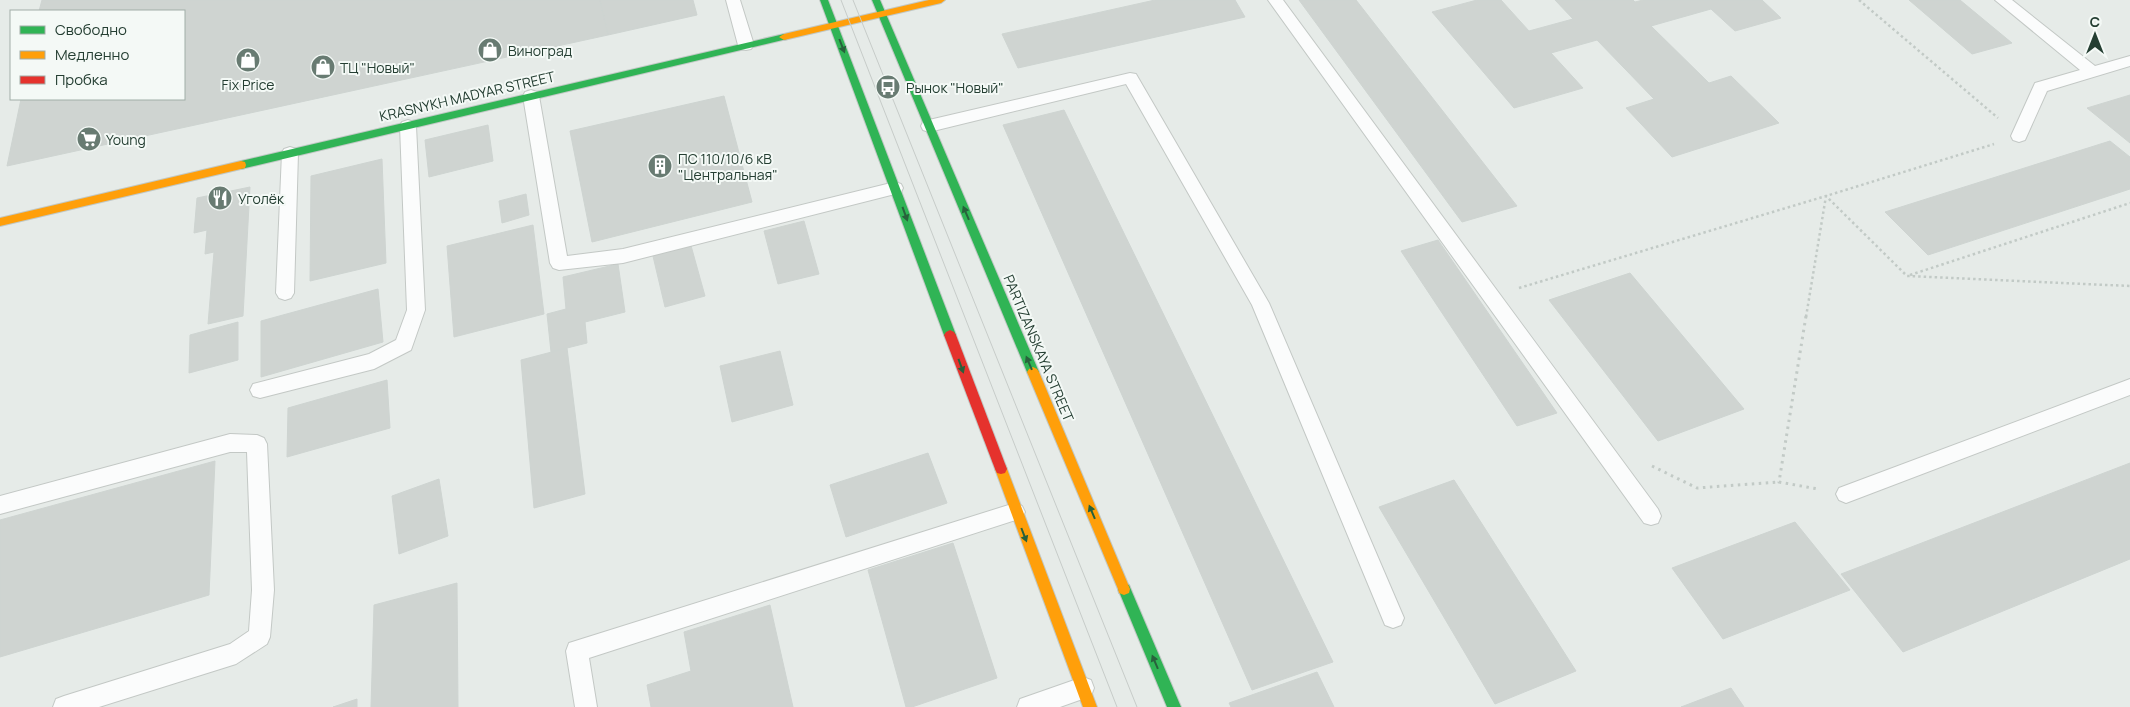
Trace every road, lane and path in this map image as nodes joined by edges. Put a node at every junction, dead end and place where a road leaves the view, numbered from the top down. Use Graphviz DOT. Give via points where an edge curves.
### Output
graph roads {
  1 [pos="733,0"];
  2 [pos="824,0"];
  3 [pos="876,0"];
  4 [pos="941,0"];
  5 [pos="1276,0"];
  6 [pos="1859,0"];
  7 [pos="2002,0"];
  8 [pos="882,13"];
  9 [pos="834,24"];
  10 [pos="746,45"];
  11 [pos="2130,61"];
  12 [pos="2092,72"];
  13 [pos="531,96"];
  14 [pos="408,126"];
  15 [pos="929,126"];
  16 [pos="2019,136"];
  17 [pos="290,153"];
  18 [pos="895,188"];
  19 [pos="1826,196"];
  20 [pos="2130,203"];
  21 [pos="0,222"];
  22 [pos="1907,276"];
  23 [pos="2130,286"];
  24 [pos="285,293"];
  25 [pos="1491,296"];
  26 [pos="2130,387"];
  27 [pos="260,390"];
  28 [pos="1645,462"];
  29 [pos="1779,482"];
  30 [pos="1846,494"];
  31 [pos="0,505"];
  32 [pos="1016,512"];
  33 [pos="1651,516"];
  34 [pos="1393,618"];
  35 [pos="1086,697"];
  36 [pos="73,706"];
  37 [pos="586,707"];
  38 [pos="1028,707"];
  39 [pos="1174,707"];
  1 -- 10 [label="lane"];
  2 -- 9 [label="street"];
  3 -- 8 [label="street, PARTIZANSKAYA STREET"];
  4 -- 8 [label="street, KRASNYKH MADYAR STREET"];
  5 -- 25 [label="lane"];
  6 -- 16 [label="path"];
  7 -- 12 [label="lane"];
  8 -- 9 [label="street, KRASNYKH MADYAR STREET"];
  8 -- 15 [label="street, PARTIZANSKAYA STREET"];
  9 -- 10 [label="street, KRASNYKH MADYAR STREET"];
  9 -- 18 [label="street, one-way"];
  10 -- 13 [label="street, KRASNYKH MADYAR STREET"];
  11 -- 12 [label="lane"];
  12 -- 16 [label="lane" via="2041,87"];
  13 -- 14 [label="street, KRASNYKH MADYAR STREET"];
  13 -- 18 [label="lane" via="559,263 623,256"];
  14 -- 17 [label="street, KRASNYKH MADYAR STREET"];
  14 -- 27 [label="lane" via="416,310 404,345 374,361"];
  15 -- 34 [label="lane" via="1130,78 1260,303"];
  39 -- 15 [label="street, PARTIZANSKAYA STREET, one-way"];
  16 -- 19 [label="path"];
  17 -- 21 [label="street, KRASNYKH MADYAR STREET"];
  17 -- 24 [label="lane"];
  18 -- 32 [label="street, one-way"];
  19 -- 22 [label="path"];
  19 -- 25 [label="path"];
  19 -- 29 [label="path"];
  20 -- 22 [label="path"];
  22 -- 23 [label="path"];
  25 -- 33 [label="lane"];
  26 -- 30 [label="lane"];
  28 -- 29 [label="path" via="1697,488"];
  29 -- 30 [label="path"];
  31 -- 36 [label="lane" via="230,443 258,444 263,590 259,637 236,653"];
  32 -- 35 [label="street, one-way"];
  32 -- 37 [label="lane" via="577,651"];
  35 -- 38 [label="lane"];
}
